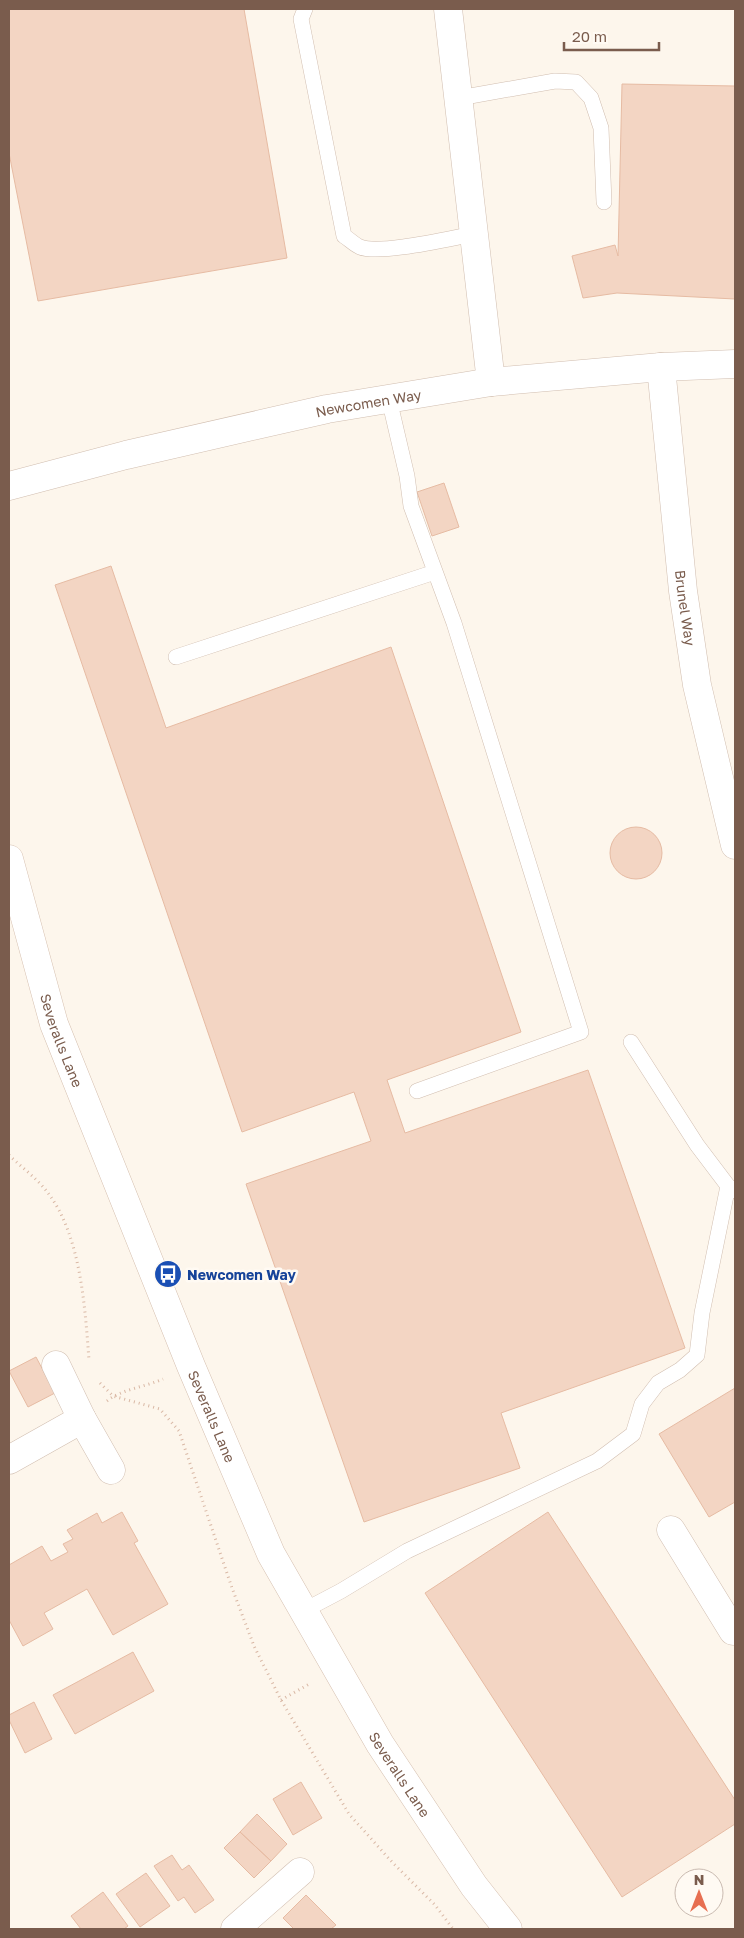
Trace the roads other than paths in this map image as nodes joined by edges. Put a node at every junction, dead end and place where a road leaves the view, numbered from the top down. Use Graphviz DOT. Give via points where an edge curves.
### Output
graph roads {
  1 [pos="305,9"];
  2 [pos="448,9"];
  3 [pos="459,98"];
  4 [pos="604,202"];
  5 [pos="474,234"];
  6 [pos="735,364"];
  7 [pos="661,367"];
  8 [pos="491,382"];
  9 [pos="389,399"];
  10 [pos="9,486"];
  11 [pos="435,572"];
  12 [pos="176,657"];
  13 [pos="735,845"];
  14 [pos="9,859"];
  15 [pos="631,1042"];
  16 [pos="417,1091"];
  17 [pos="732,1188"];
  18 [pos="56,1366"];
  19 [pos="82,1419"];
  20 [pos="9,1460"];
  21 [pos="110,1470"];
  22 [pos="671,1530"];
  23 [pos="303,1611"];
  24 [pos="735,1631"];
  25 [pos="300,1872"];
  26 [pos="236,1929"];
  27 [pos="508,1929"];
  1 -- 5 [label="lane" via="301,19 344,236 360,247 375,248 402,247"];
  2 -- 3 [label="street"];
  3 -- 4 [label="lane" via="555,81 576,82 591,98 601,128"];
  3 -- 5 [label="street"];
  5 -- 8 [label="street"];
  6 -- 7 [label="street, Newcomen Way"];
  7 -- 8 [label="street, Newcomen Way"];
  7 -- 13 [label="street, Brunel Way" via="683,591 697,685"];
  8 -- 9 [label="street, Newcomen Way"];
  9 -- 10 [label="street, Newcomen Way" via="317,411"];
  9 -- 11 [label="lane" via="411,506"];
  11 -- 12 [label="lane"];
  11 -- 16 [label="lane" via="454,623 581,1032"];
  14 -- 23 [label="street, Severalls Lane" via="54,1024 191,1366 271,1554"];
  15 -- 17 [label="lane" via="697,1145"];
  17 -- 23 [label="lane" via="702,1313 697,1355 658,1383 642,1404 632,1434 597,1461 407,1551"];
  18 -- 19 [label="street"];
  19 -- 20 [label="street"];
  19 -- 21 [label="street"];
  22 -- 24 [label="street"];
  23 -- 27 [label="street, Severalls Lane" via="380,1744 474,1886"];
  25 -- 26 [label="street"];
}
